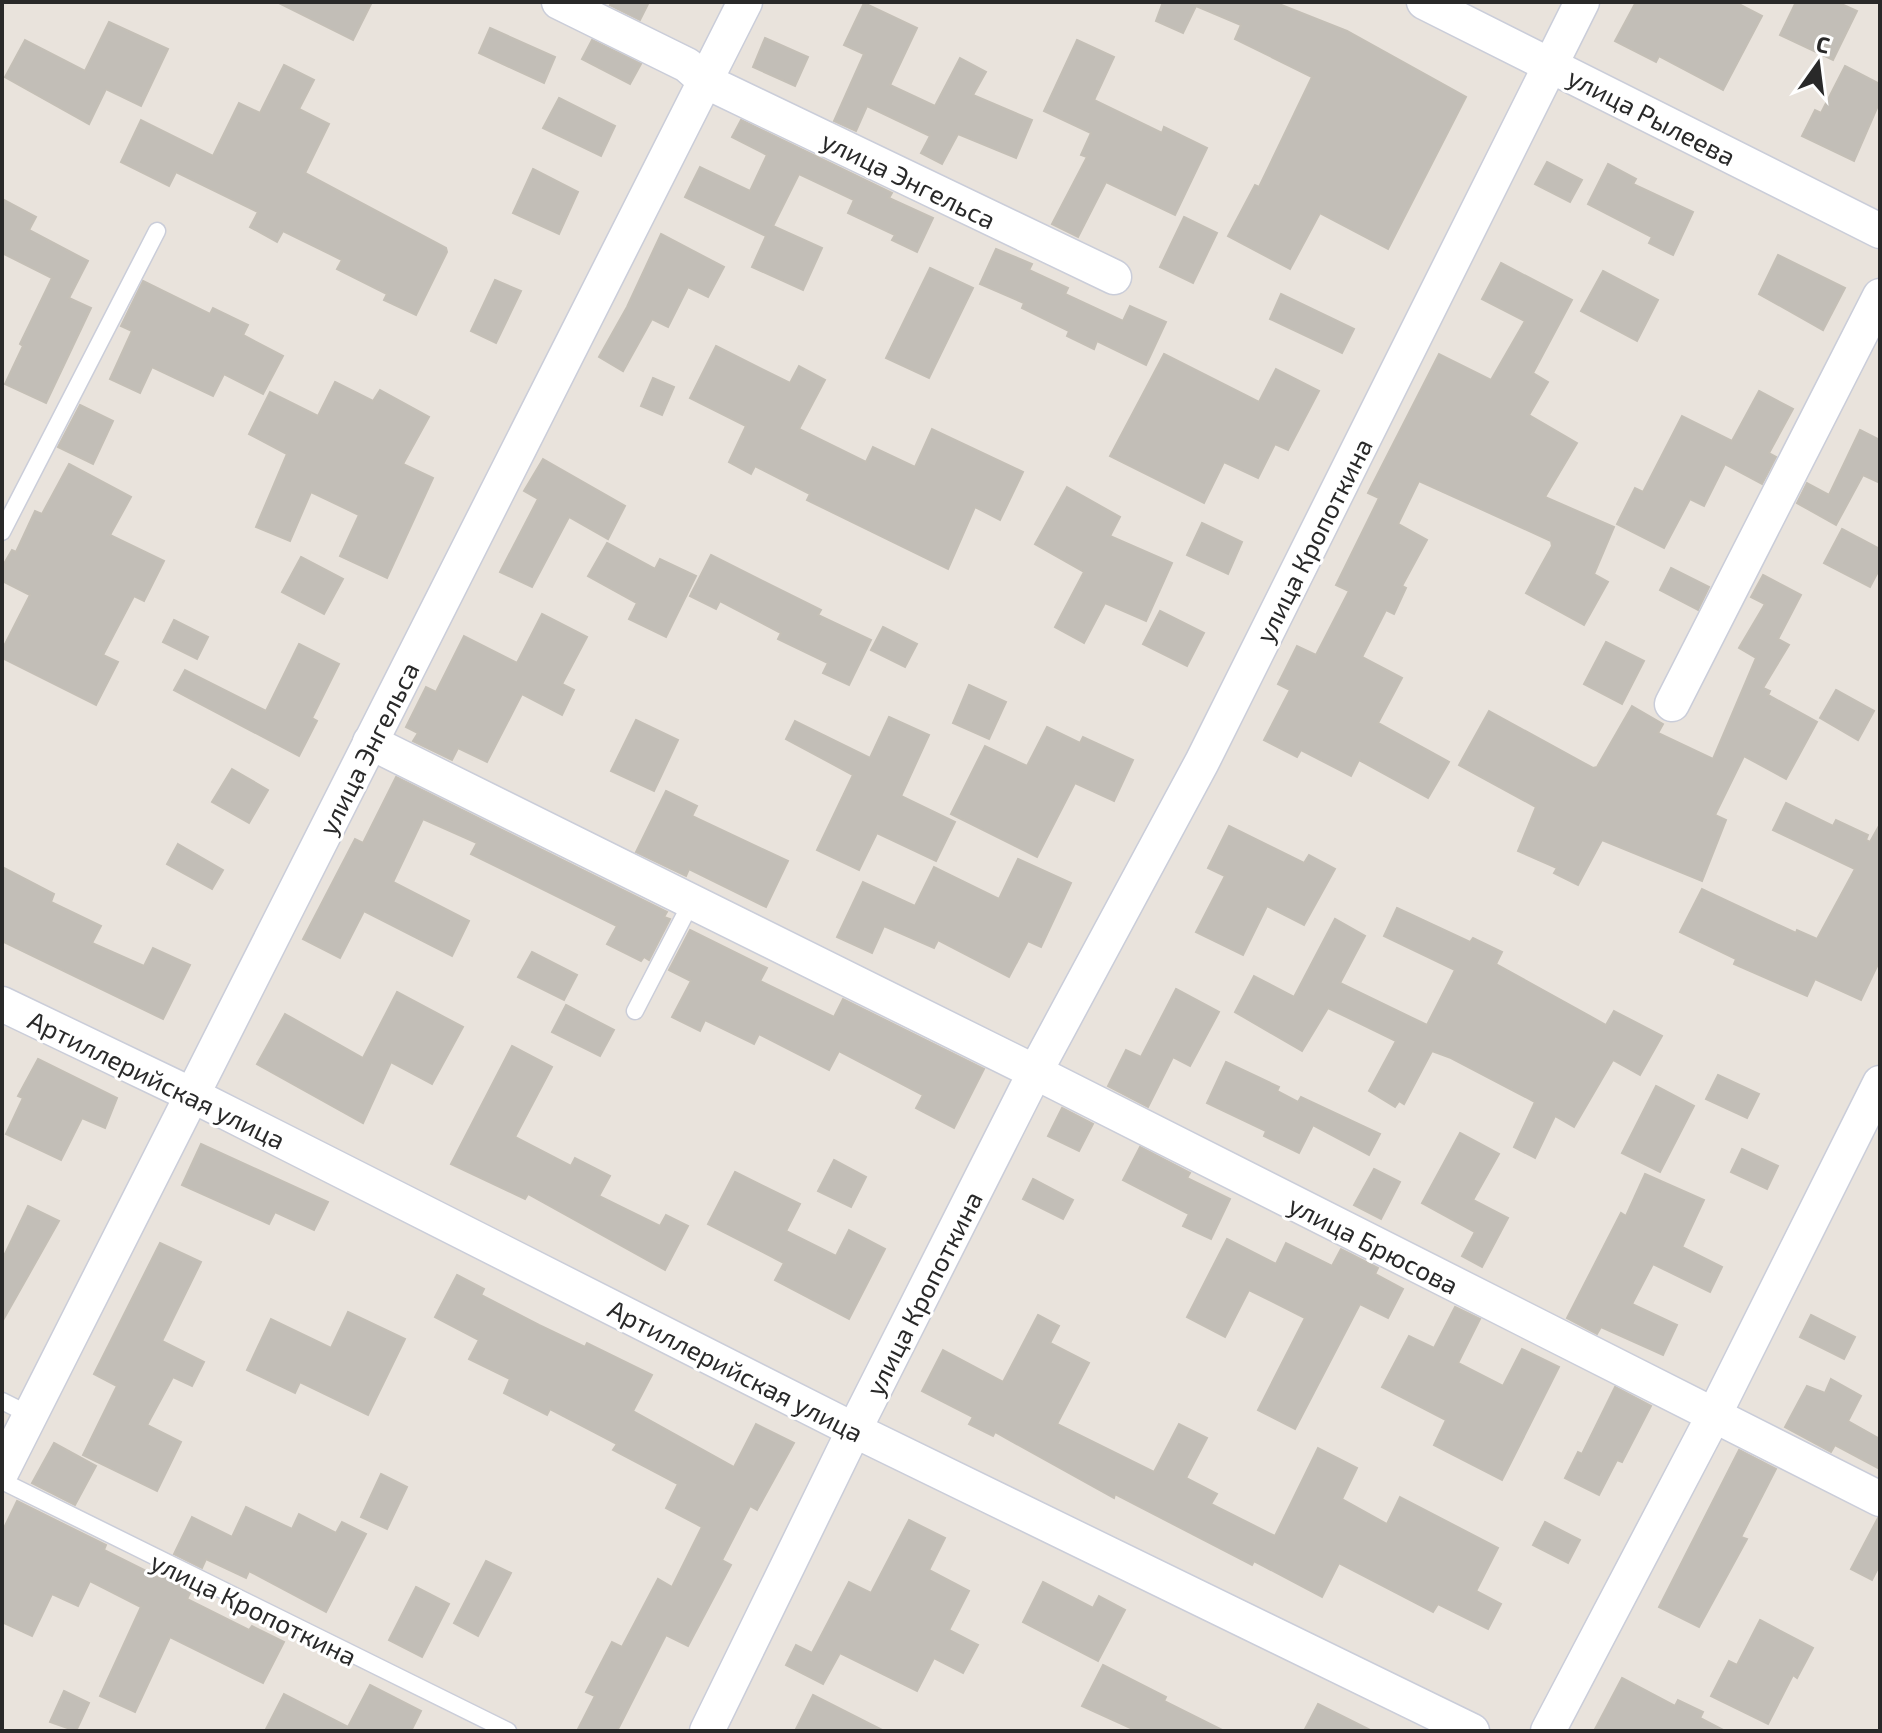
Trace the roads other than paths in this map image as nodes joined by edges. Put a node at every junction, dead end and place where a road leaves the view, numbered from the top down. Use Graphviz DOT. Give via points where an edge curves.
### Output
graph roads {
  1 [pos="559,2"];
  2 [pos="745,2"];
  3 [pos="1424,2"];
  4 [pos="1582,2"];
  5 [pos="1550,65"];
  6 [pos="705,81"];
  7 [pos="157,231"];
  8 [pos="1880,231"];
  9 [pos="1114,277"];
  10 [pos="1880,296"];
  11 [pos="2,532"];
  12 [pos="1672,704"];
  13 [pos="370,742"];
  14 [pos="692,901"];
  15 [pos="2,1004"];
  16 [pos="635,1011"];
  17 [pos="1035,1072"];
  18 [pos="1880,1083"];
  19 [pos="192,1095"];
  20 [pos="16,1408"];
  21 [pos="1714,1415"];
  22 [pos="854,1430"];
  23 [pos="2,1471"];
  24 [pos="2,1481"];
  25 [pos="1880,1499"];
  26 [pos="508,1731"];
  27 [pos="707,1731"];
  28 [pos="1472,1731"];
  29 [pos="1548,1731"];
  1 -- 6 [label="street, улица Энгельса" via="687,65"];
  2 -- 6 [label="street, улица Энгельса"];
  3 -- 5 [label="street, улица Рылеева"];
  4 -- 5 [label="street, улица Кропоткина"];
  5 -- 8 [label="street, улица Рылеева"];
  5 -- 17 [label="street, улица Кропоткина" via="1202,762"];
  6 -- 9 [label="street, улица Энгельса"];
  6 -- 13 [label="street, улица Энгельса"];
  7 -- 11 [label="lane"];
  10 -- 12 [label="street"];
  13 -- 14 [label="street"];
  13 -- 19 [label="street, улица Энгельса"];
  14 -- 16 [label="lane"];
  14 -- 17 [label="street"];
  15 -- 19 [label="street, Артиллерийская улица"];
  17 -- 21 [label="street, улица Брюсова"];
  17 -- 22 [label="street, улица Кропоткина"];
  18 -- 21 [label="street"];
  19 -- 20 [label="street, улица Энгельса"];
  19 -- 22 [label="street, Артиллерийская улица"];
  20 -- 23 [label="street, улица Энгельса"];
  21 -- 25 [label="street, улица Брюсова"];
  21 -- 29 [label="street"];
  22 -- 27 [label="street, улица Кропоткина"];
  22 -- 28 [label="street, Артиллерийская улица"];
  24 -- 26 [label="lane, улица Кропоткина"];
}
